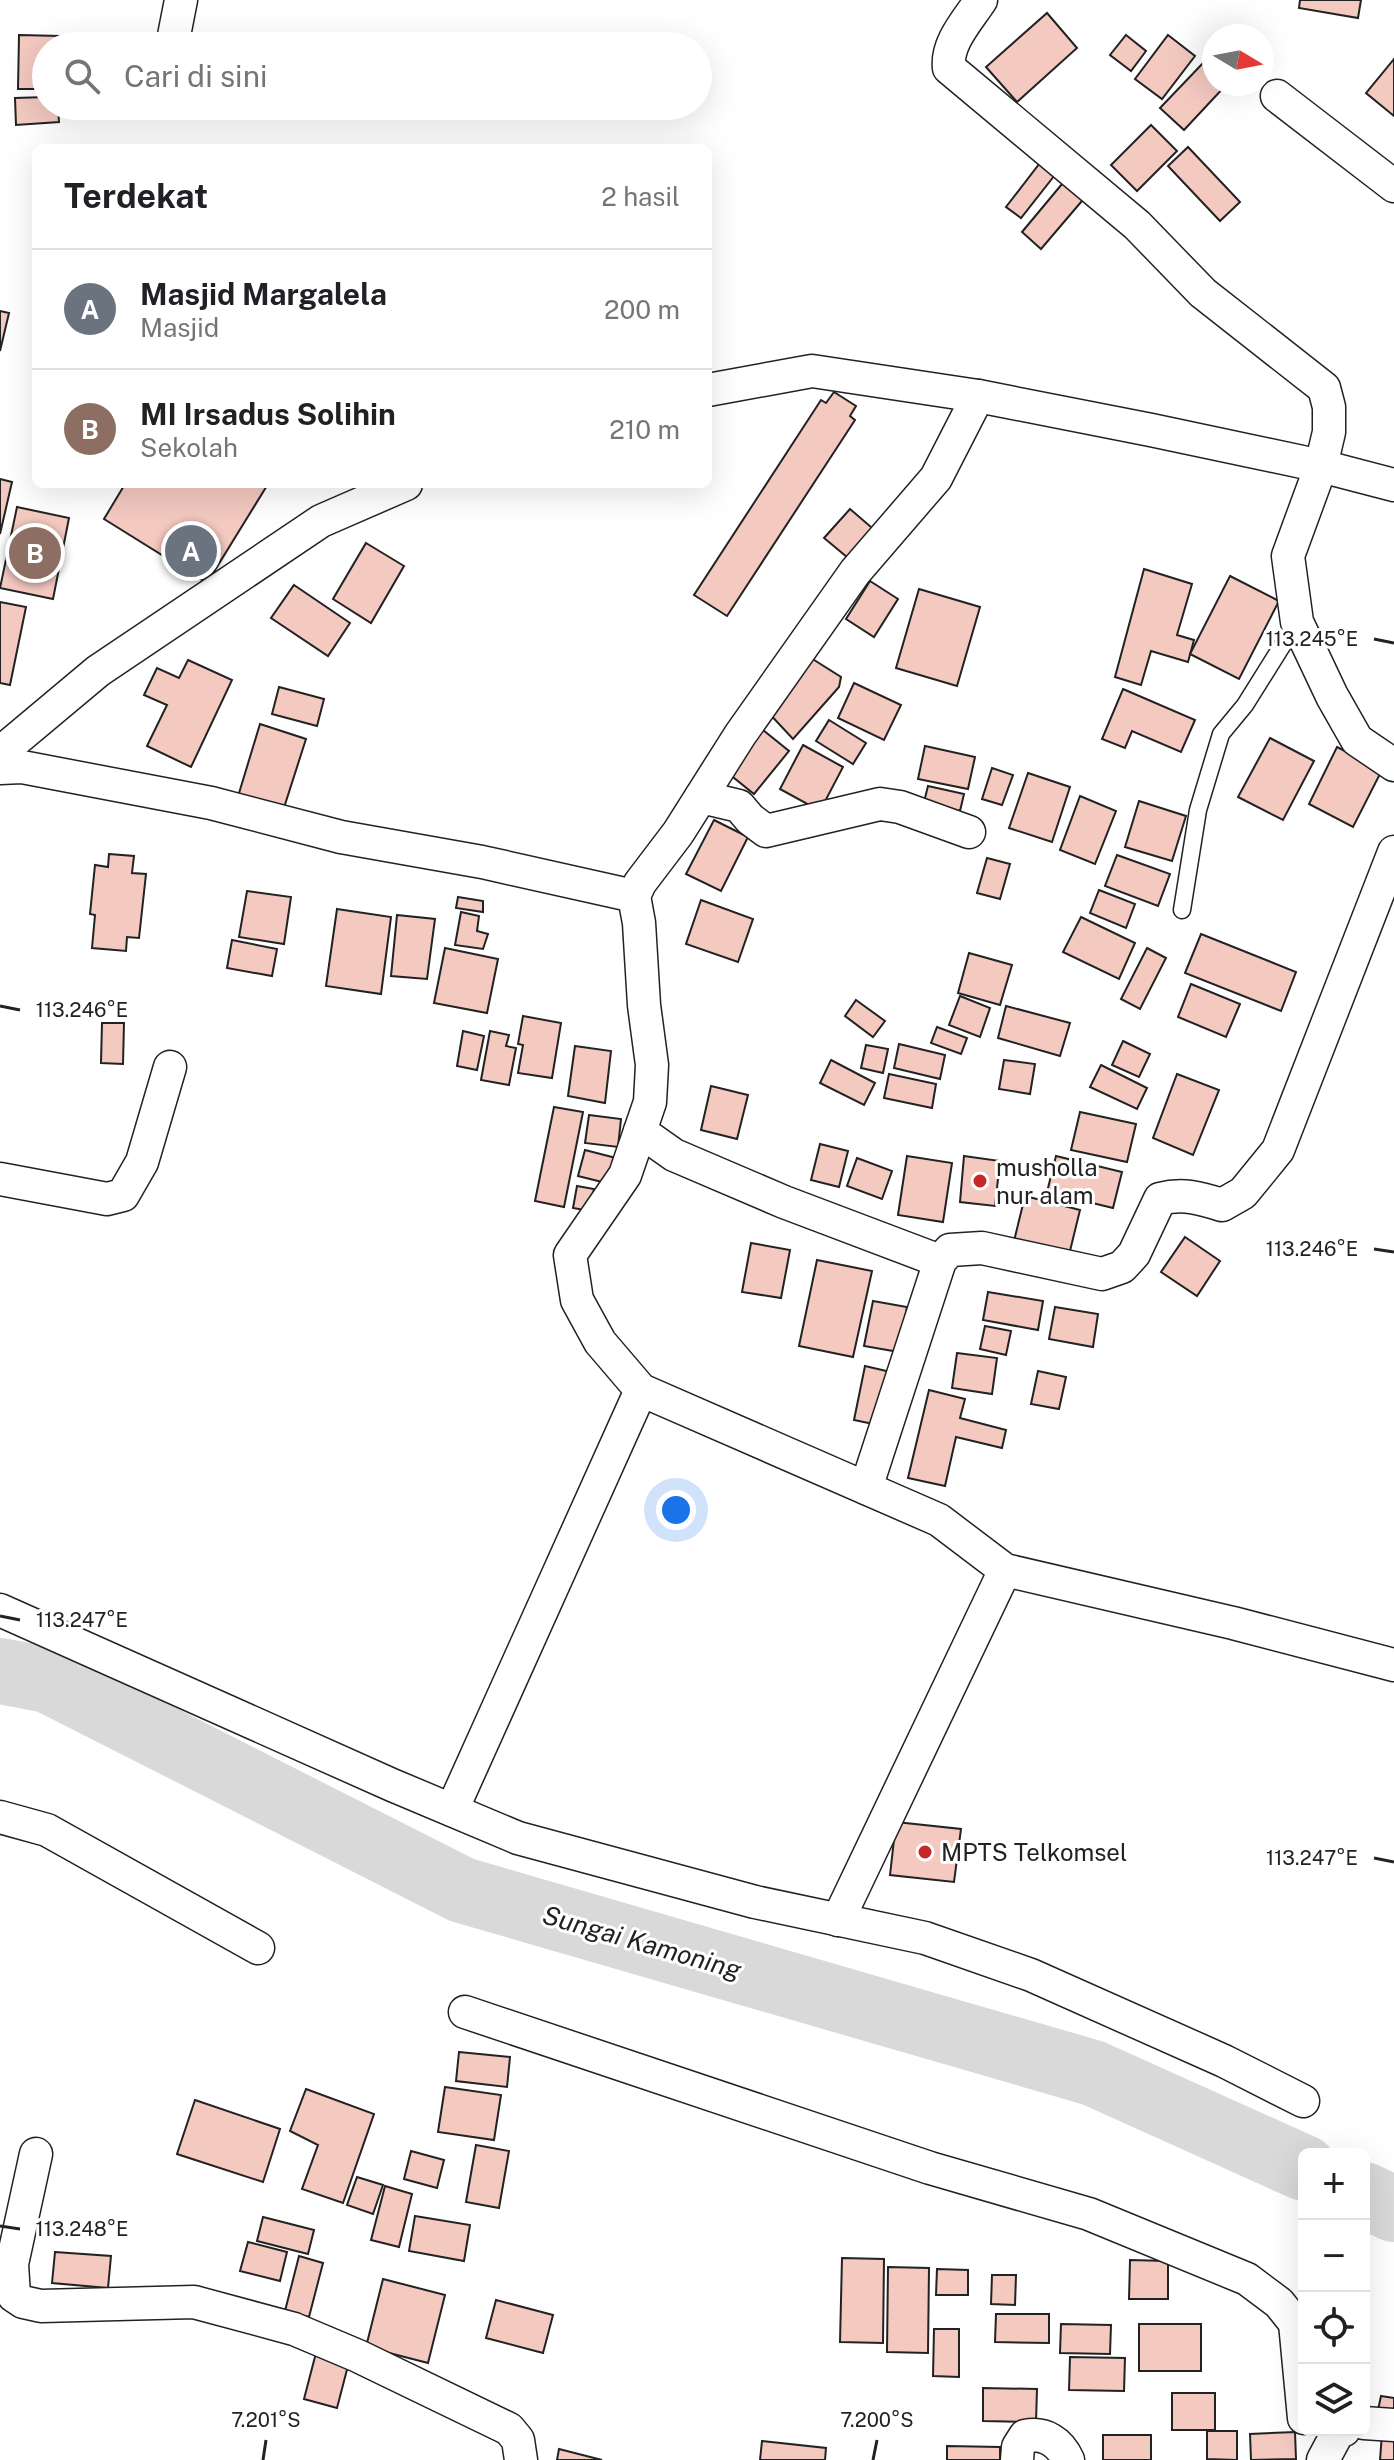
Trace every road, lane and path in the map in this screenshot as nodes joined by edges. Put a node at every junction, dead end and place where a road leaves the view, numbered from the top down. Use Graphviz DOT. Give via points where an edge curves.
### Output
graph roads {
  1 [pos="181,0"];
  2 [pos="981,0"];
  3 [pos="175,32"];
  4 [pos="1277,96"];
  5 [pos="1394,186"];
  6 [pos="712,389"];
  7 [pos="978,396"];
  8 [pos="1321,466"];
  9 [pos="1394,485"];
  10 [pos="397,488"];
  11 [pos="1297,622"];
  12 [pos="0,753"];
  13 [pos="1394,765"];
  14 [pos="0,768"];
  15 [pos="701,797"];
  16 [pos="969,832"];
  17 [pos="1394,852"];
  18 [pos="634,896"];
  19 [pos="1182,910"];
  20 [pos="170,1067"];
  21 [pos="640,1131"];
  22 [pos="0,1179"];
  23 [pos="940,1261"];
  24 [pos="641,1390"];
  25 [pos="866,1488"];
  26 [pos="1005,1570"];
  27 [pos="0,1610"];
  28 [pos="1394,1665"];
  29 [pos="452,1810"];
  30 [pos="0,1817"];
  31 [pos="838,1920"];
  32 [pos="258,1948"];
  33 [pos="465,2012"];
  34 [pos="1303,2101"];
  35 [pos="36,2154"];
  36 [pos="1299,2364"];
  37 [pos="1370,2423"];
  38 [pos="1394,2425"];
  39 [pos="521,2460"];
  40 [pos="1017,2460"];
  41 [pos="1068,2460"];
  1 -- 3 [label="street"];
  2 -- 8 [label="street" via="956,38 949,68 1137,225 1203,293 1324,388 1329,432"];
  4 -- 5 [label="street"];
  6 -- 7 [label="street" via="812,371"];
  7 -- 8 [label="street"];
  7 -- 15 [label="street" via="936,478 855,572"];
  8 -- 9 [label="street"];
  8 -- 11 [label="street" via="1288,556"];
  10 -- 12 [label="street" via="321,521 98,671"];
  11 -- 13 [label="street" via="1357,740"];
  11 -- 19 [label="lane" via="1221,734 1198,810"];
  14 -- 18 [label="street" via="22,767 211,803 341,837"];
  15 -- 16 [label="street" via="739,806 766,831 880,804"];
  15 -- 18 [label="street"];
  17 -- 23 [label="street" via="1278,1150 1243,1193 1222,1205 1194,1196 1160,1199 1134,1254 1122,1267 1102,1274 982,1248 950,1250"];
  18 -- 21 [label="street" via="652,1065 650,1102"];
  20 -- 22 [label="street" via="142,1162 123,1195 107,1199"];
  21 -- 23 [label="street" via="674,1155"];
  21 -- 24 [label="street" via="625,1175 570,1255 577,1300 600,1342"];
  23 -- 25 [label="street"];
  24 -- 25 [label="street"];
  24 -- 29 [label="street"];
  25 -- 26 [label="street" via="939,1520"];
  26 -- 28 [label="street"];
  26 -- 31 [label="street"];
  27 -- 29 [label="street"];
  29 -- 31 [label="street" via="518,1838"];
  30 -- 32 [label="street" via="47,1830"];
  31 -- 34 [label="street" via="925,1938 1031,1975"];
  33 -- 36 [label="street" via="930,2168 1089,2214 1247,2279 1295,2323"];
  35 -- 39 [label="street" via="12,2264 14,2296 23,2302 194,2302 294,2329 509,2429 518,2440"];
  37 -- 38 [label="street"];
  40 -- 41 [label="street" via="1025,2436 1034,2434 1052,2439"];
}
